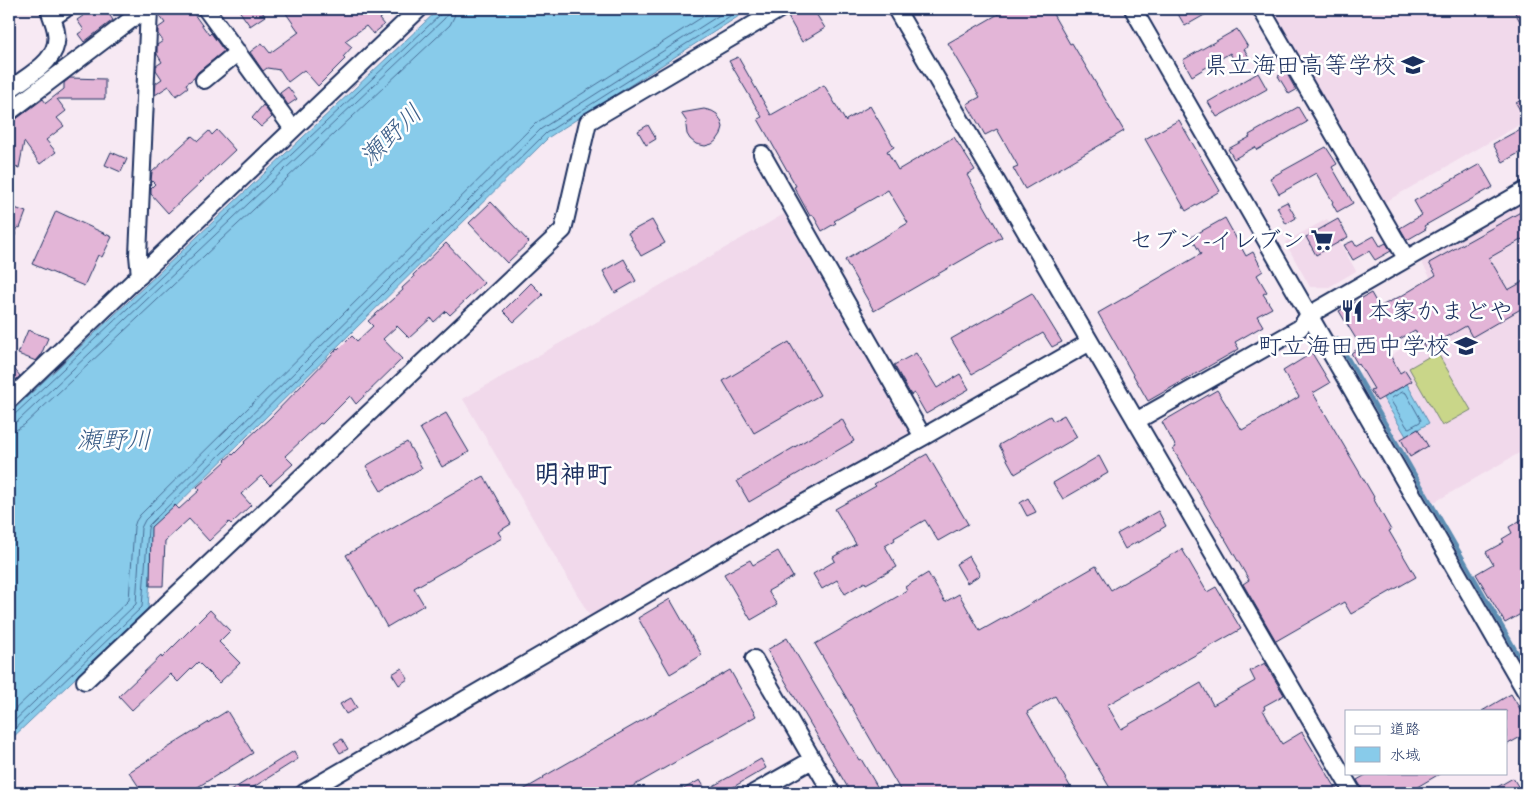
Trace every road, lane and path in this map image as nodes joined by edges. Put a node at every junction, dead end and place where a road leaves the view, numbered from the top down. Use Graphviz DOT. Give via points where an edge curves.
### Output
graph roads {
  1 [pos="147,9"];
  2 [pos="206,9"];
  3 [pos="780,9"];
  4 [pos="896,9"];
  5 [pos="1133,9"];
  6 [pos="1261,9"];
  7 [pos="413,11"];
  8 [pos="55,12"];
  9 [pos="238,52"];
  10 [pos="204,80"];
  11 [pos="9,90"];
  12 [pos="9,112"];
  13 [pos="294,129"];
  14 [pos="762,154"];
  15 [pos="1526,190"];
  16 [pos="1406,258"];
  17 [pos="140,276"];
  18 [pos="1309,315"];
  19 [pos="1090,342"];
  20 [pos="9,400"];
  21 [pos="1136,421"];
  22 [pos="923,437"];
  23 [pos="754,659"];
  24 [pos="85,681"];
  25 [pos="1526,692"];
  26 [pos="812,760"];
  27 [pos="304,793"];
  28 [pos="754,793"];
  29 [pos="832,793"];
  30 [pos="1352,793"];
  1 -- 12 [label="street"];
  1 -- 17 [label="street" via="138,255"];
  2 -- 9 [label="street"];
  3 -- 24 [label="street" via="588,122 563,230"];
  4 -- 19 [label="street"];
  5 -- 18 [label="street"];
  6 -- 16 [label="street"];
  7 -- 13 [label="street"];
  8 -- 11 [label="street" via="57,42 54,51 48,61"];
  9 -- 10 [label="street"];
  9 -- 13 [label="street"];
  13 -- 17 [label="street"];
  14 -- 22 [label="street"];
  15 -- 16 [label="street"];
  16 -- 18 [label="street"];
  17 -- 20 [label="street"];
  18 -- 21 [label="street" via="1300,328"];
  18 -- 25 [label="street"];
  19 -- 21 [label="street"];
  19 -- 22 [label="street"];
  21 -- 30 [label="street"];
  22 -- 27 [label="street"];
  23 -- 26 [label="street"];
  26 -- 28 [label="street"];
  26 -- 29 [label="street"];
}
